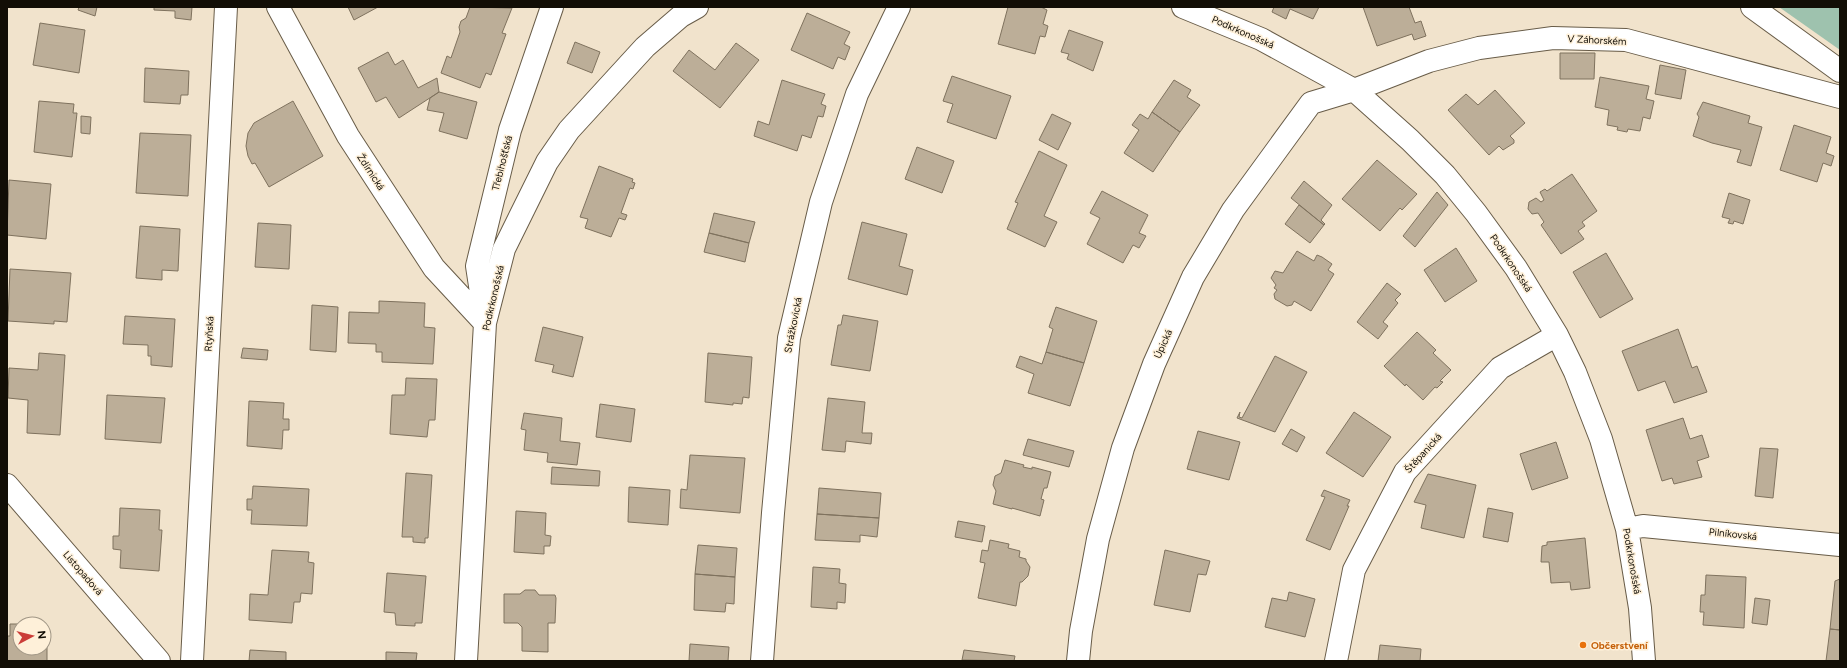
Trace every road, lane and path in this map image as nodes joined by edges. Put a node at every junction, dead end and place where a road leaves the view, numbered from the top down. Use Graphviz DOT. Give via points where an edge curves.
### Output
graph roads {
  1 [pos="226,7"];
  2 [pos="278,7"];
  3 [pos="552,7"];
  4 [pos="697,7"];
  5 [pos="900,7"];
  6 [pos="1183,7"];
  7 [pos="1752,7"];
  8 [pos="1840,71"];
  9 [pos="1354,90"];
  10 [pos="1840,97"];
  11 [pos="485,323"];
  12 [pos="1557,335"];
  13 [pos="7,485"];
  14 [pos="1627,529"];
  15 [pos="1840,545"];
  16 [pos="159,661"];
  17 [pos="192,661"];
  18 [pos="466,661"];
  19 [pos="762,661"];
  20 [pos="1078,661"];
  21 [pos="1336,661"];
  22 [pos="1644,661"];
  1 -- 17 [label="street, Rtyňská"];
  2 -- 11 [label="street, Ždírnická" via="348,136 434,268"];
  3 -- 11 [label="street, Třebihošťská" via="510,130 477,266"];
  4 -- 11 [label="street, Podkrkonošská" via="681,16 646,47 569,130 547,162 504,249"];
  5 -- 19 [label="street, Strážkovická" via="857,94 826,187 789,338 772,513"];
  6 -- 9 [label="street, Podkrkonošská" via="1261,39"];
  7 -- 8 [label="street"];
  9 -- 10 [label="street, V Záhorském" via="1429,61 1471,50 1553,38 1626,40"];
  9 -- 12 [label="street, Podkrkonošská" via="1446,175 1516,268"];
  9 -- 20 [label="street, Úpická" via="1311,103 1233,210 1193,277 1154,364 1124,448 1098,539"];
  11 -- 18 [label="street, Podkrkonošská"];
  12 -- 14 [label="street, Podkrkonošská" via="1575,372 1601,439"];
  12 -- 21 [label="street, Štěpanická" via="1500,368 1405,472 1354,570"];
  13 -- 16 [label="street, Listopadová"];
  14 -- 15 [label="street, Pilníkovská" via="1656,527"];
  14 -- 22 [label="street, Podkrkonošská" via="1640,608"];
}
